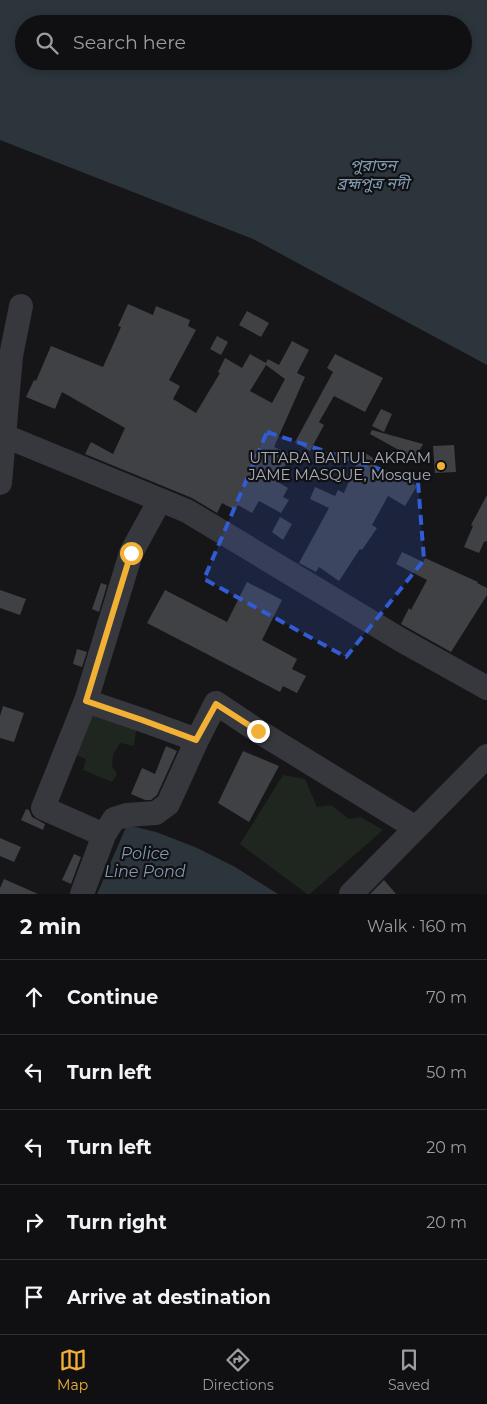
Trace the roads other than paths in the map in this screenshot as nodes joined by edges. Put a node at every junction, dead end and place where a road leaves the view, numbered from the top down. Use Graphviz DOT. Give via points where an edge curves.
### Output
graph roads {
  1 [pos="21,306"];
  2 [pos="5,436"];
  3 [pos="0,483"];
  4 [pos="160,500"];
  5 [pos="487,688"];
  6 [pos="87,698"];
  7 [pos="196,740"];
  8 [pos="487,756"];
  9 [pos="416,828"];
  10 [pos="104,835"];
  11 [pos="82,894"];
  12 [pos="351,894"];
  1 -- 2 [label="street" via="11,356"];
  2 -- 3 [label="street"];
  2 -- 4 [label="street"];
  4 -- 5 [label="street" via="187,512"];
  4 -- 6 [label="street" via="131,553"];
  6 -- 7 [label="street" via="86,701"];
  6 -- 10 [label="street" via="43,808"];
  7 -- 9 [label="street" via="216,704"];
  7 -- 10 [label="street" via="168,804 156,813 127,815 114,820"];
  8 -- 9 [label="street"];
  9 -- 12 [label="street"];
  10 -- 11 [label="street"];
}
